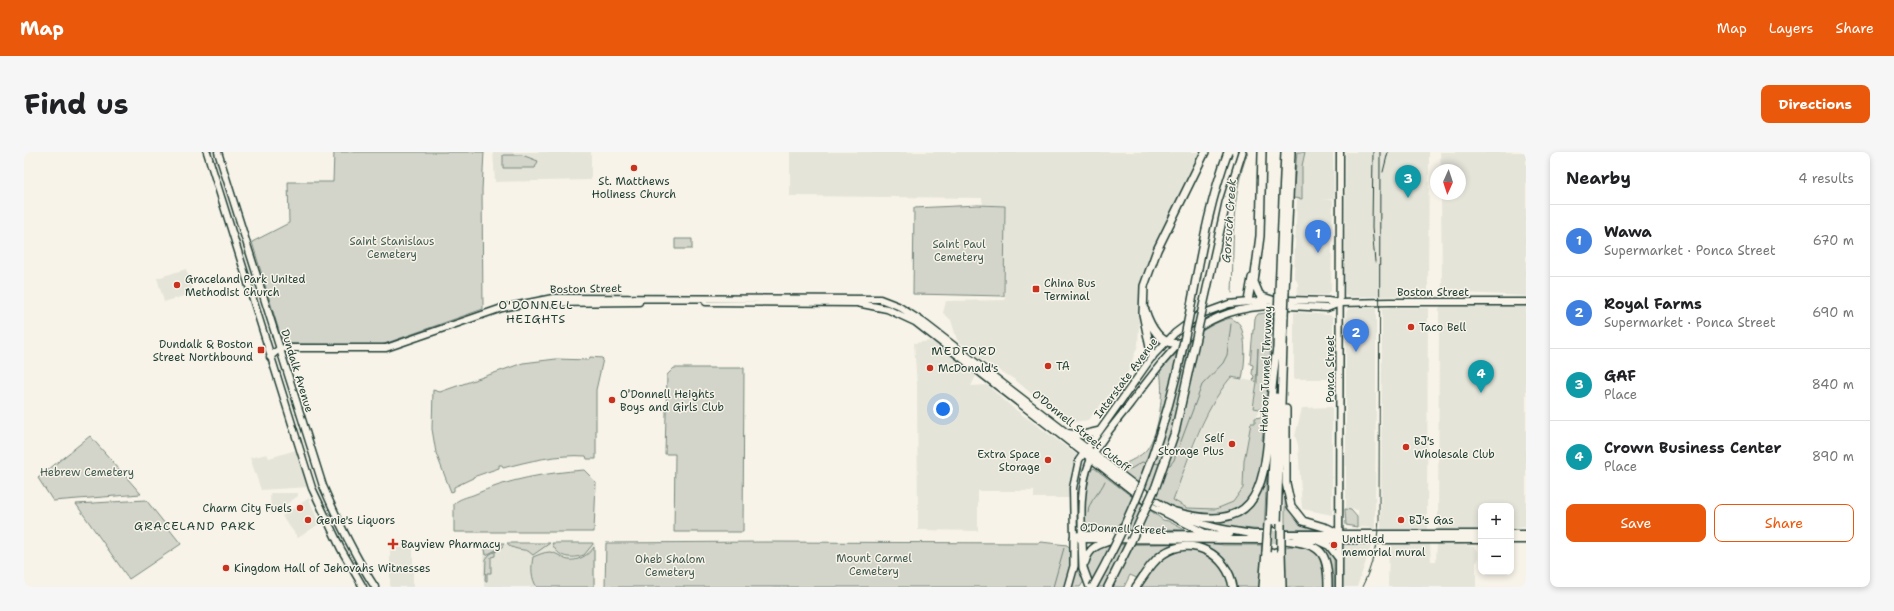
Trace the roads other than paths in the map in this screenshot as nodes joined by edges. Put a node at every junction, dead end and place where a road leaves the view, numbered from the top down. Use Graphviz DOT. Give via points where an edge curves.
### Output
graph roads {
  1 [pos="207,152"];
  2 [pos="218,152"];
  3 [pos="1205,152"];
  4 [pos="1228,152"];
  5 [pos="1242,152"];
  6 [pos="1262,152"];
  7 [pos="1286,152"];
  8 [pos="1291,152"];
  9 [pos="1340,152"];
  10 [pos="1255,270"];
  11 [pos="1282,292"];
  12 [pos="1142,298"];
  13 [pos="1248,301"];
  14 [pos="1273,302"];
  15 [pos="1526,302"];
  16 [pos="1289,303"];
  17 [pos="1340,303"];
  18 [pos="1281,315"];
  19 [pos="910,316"];
  20 [pos="1165,342"];
  21 [pos="1278,342"];
  22 [pos="1180,343"];
  23 [pos="280,352"];
  24 [pos="270,357"];
  25 [pos="1152,357"];
  26 [pos="1284,359"];
  27 [pos="1098,431"];
  28 [pos="1066,432"];
  29 [pos="1086,448"];
  30 [pos="1082,454"];
  31 [pos="1094,454"];
  32 [pos="1090,460"];
  33 [pos="1172,511"];
  34 [pos="1274,524"];
  35 [pos="1207,534"];
  36 [pos="1253,534"];
  37 [pos="1478,534"];
  38 [pos="1514,534"];
  39 [pos="1526,534"];
  40 [pos="1082,537"];
  41 [pos="1339,537"];
  42 [pos="1074,538"];
  43 [pos="1285,538"];
  44 [pos="1113,540"];
  45 [pos="1219,540"];
  46 [pos="1310,540"];
  47 [pos="1478,540"];
  48 [pos="1514,540"];
  49 [pos="1526,540"];
  50 [pos="1274,552"];
  51 [pos="1339,559"];
  52 [pos="361,565"];
  53 [pos="1084,568"];
  54 [pos="363,587"];
  55 [pos="371,587"];
  56 [pos="375,587"];
  57 [pos="1068,587"];
  58 [pos="1090,587"];
  59 [pos="1093,587"];
  60 [pos="1108,587"];
  61 [pos="1136,587"];
  62 [pos="1233,587"];
  63 [pos="1263,587"];
  64 [pos="1270,587"];
  65 [pos="1276,587"];
  66 [pos="1282,587"];
  67 [pos="1328,587"];
  68 [pos="1339,587"];
  1 -- 24 [label="main road, Dundalk Avenue"];
  2 -- 23 [label="main road, Dundalk Avenue"];
  3 -- 12 [label="highway" via="1151,264"];
  4 -- 59 [label="highway, bridge" via="1208,219 1181,355 1163,426 1136,504"];
  5 -- 60 [label="highway, bridge" via="1221,219 1175,432 1145,510"];
  6 -- 10 [label="highway" via="1260,236"];
  7 -- 11 [label="highway, Harbor Tunnel Thruway"];
  8 -- 11 [label="highway, Harbor Tunnel Thruway"];
  9 -- 17 [label="main road, Ponca Street"];
  10 -- 13 [label="highway"];
  10 -- 14 [label="highway" via="1254,282 1257,290"];
  11 -- 18 [label="highway, Harbor Tunnel Thruway, bridge"];
  12 -- 20 [label="highway" via="1152,326"];
  12 -- 25 [label="highway" via="1142,314"];
  13 -- 14 [label="main road, Interstate Avenue"];
  13 -- 20 [label="main road, Interstate Avenue" via="1222,305 1200,315"];
  14 -- 22 [label="main road, Interstate Avenue" via="1223,315 1204,324"];
  15 -- 17 [label="main road, Boston Street"];
  16 -- 17 [label="main road"];
  17 -- 41 [label="main road, Ponca Street"];
  18 -- 21 [label="highway, Harbor Tunnel Thruway"];
  18 -- 26 [label="highway, Harbor Tunnel Thruway"];
  19 -- 23 [label="main road, Boston Street" via="880,306 857,303 567,302 520,307 386,348"];
  19 -- 28 [label="main road, O'Donnell Street Cutoff" via="938,333"];
  19 -- 30 [label="main road, O'Donnell Street Cutoff"];
  20 -- 22 [label="highway"];
  20 -- 25 [label="main road, Interstate Avenue"];
  21 -- 33 [label="highway" via="1265,466 1260,487 1254,498 1240,511 1220,518 1204,519"];
  21 -- 34 [label="highway, Harbor Tunnel Thruway" via="1271,506"];
  22 -- 31 [label="main road, Interstate Avenue" via="1157,368"];
  23 -- 24 [label="main road"];
  23 -- 52 [label="main road, Dundalk Avenue" via="323,486"];
  24 -- 54 [label="main road, Dundalk Avenue" via="312,488 339,545"];
  25 -- 27 [label="main road, Interstate Avenue"];
  26 -- 34 [label="highway, Harbor Tunnel Thruway"];
  26 -- 41 [label="highway" via="1286,483 1289,501 1303,521 1327,528"];
  27 -- 28 [label="main road" via="1081,434"];
  27 -- 29 [label="main road, Interstate Avenue"];
  28 -- 29 [label="main road, O'Donnell Street Cutoff"];
  29 -- 30 [label="main road, Interstate Avenue"];
  29 -- 31 [label="main road, O'Donnell Street Cutoff"];
  30 -- 32 [label="main road, O'Donnell Street Cutoff"];
  30 -- 42 [label="main road, Interstate Avenue" via="1073,488"];
  31 -- 32 [label="main road, Interstate Avenue"];
  31 -- 33 [label="main road, O'Donnell Street Cutoff" via="1135,487"];
  32 -- 35 [label="main road, O'Donnell Street Cutoff" via="1153,507"];
  32 -- 40 [label="main road, Interstate Avenue" via="1082,492"];
  33 -- 36 [label="main road, O'Donnell Street Cutoff" via="1202,525"];
  34 -- 50 [label="highway, bridge"];
  34 -- 50 [label="highway, bridge"];
  35 -- 36 [label="main road, O'Donnell Street"];
  35 -- 40 [label="main road, O'Donnell Street"];
  35 -- 45 [label="main road, O'Donnell Street Cutoff"];
  36 -- 45 [label="main road, O'Donnell Street" via="1264,537"];
  37 -- 41 [label="main road"];
  38 -- 39 [label="main road"];
  40 -- 42 [label="main road, O'Donnell Street"];
  40 -- 44 [label="main road, O'Donnell Street"];
  40 -- 53 [label="highway"];
  41 -- 43 [label="main road"];
  41 -- 46 [label="main road"];
  41 -- 47 [label="main road"];
  41 -- 51 [label="main road, Ponca Street"];
  42 -- 57 [label="highway" via="1074,566"];
  43 -- 46 [label="main road"];
  43 -- 67 [label="highway" via="1311,545 1321,553 1327,566"];
  44 -- 45 [label="main road, O'Donnell Street"];
  44 -- 53 [label="highway" via="1091,549 1087,554"];
  46 -- 51 [label="main road" via="1328,545"];
  48 -- 49 [label="main road"];
  50 -- 63 [label="highway"];
  50 -- 64 [label="highway"];
  50 -- 65 [label="highway"];
  50 -- 66 [label="highway"];
  51 -- 68 [label="main road, Ponca Street"];
  52 -- 55 [label="main road" via="362,573"];
  52 -- 56 [label="main road, Dundalk Avenue"];
  53 -- 58 [label="highway"];
  61 -- 62 [label="highway" via="1163,554 1183,546 1211,552 1221,560"];
}
